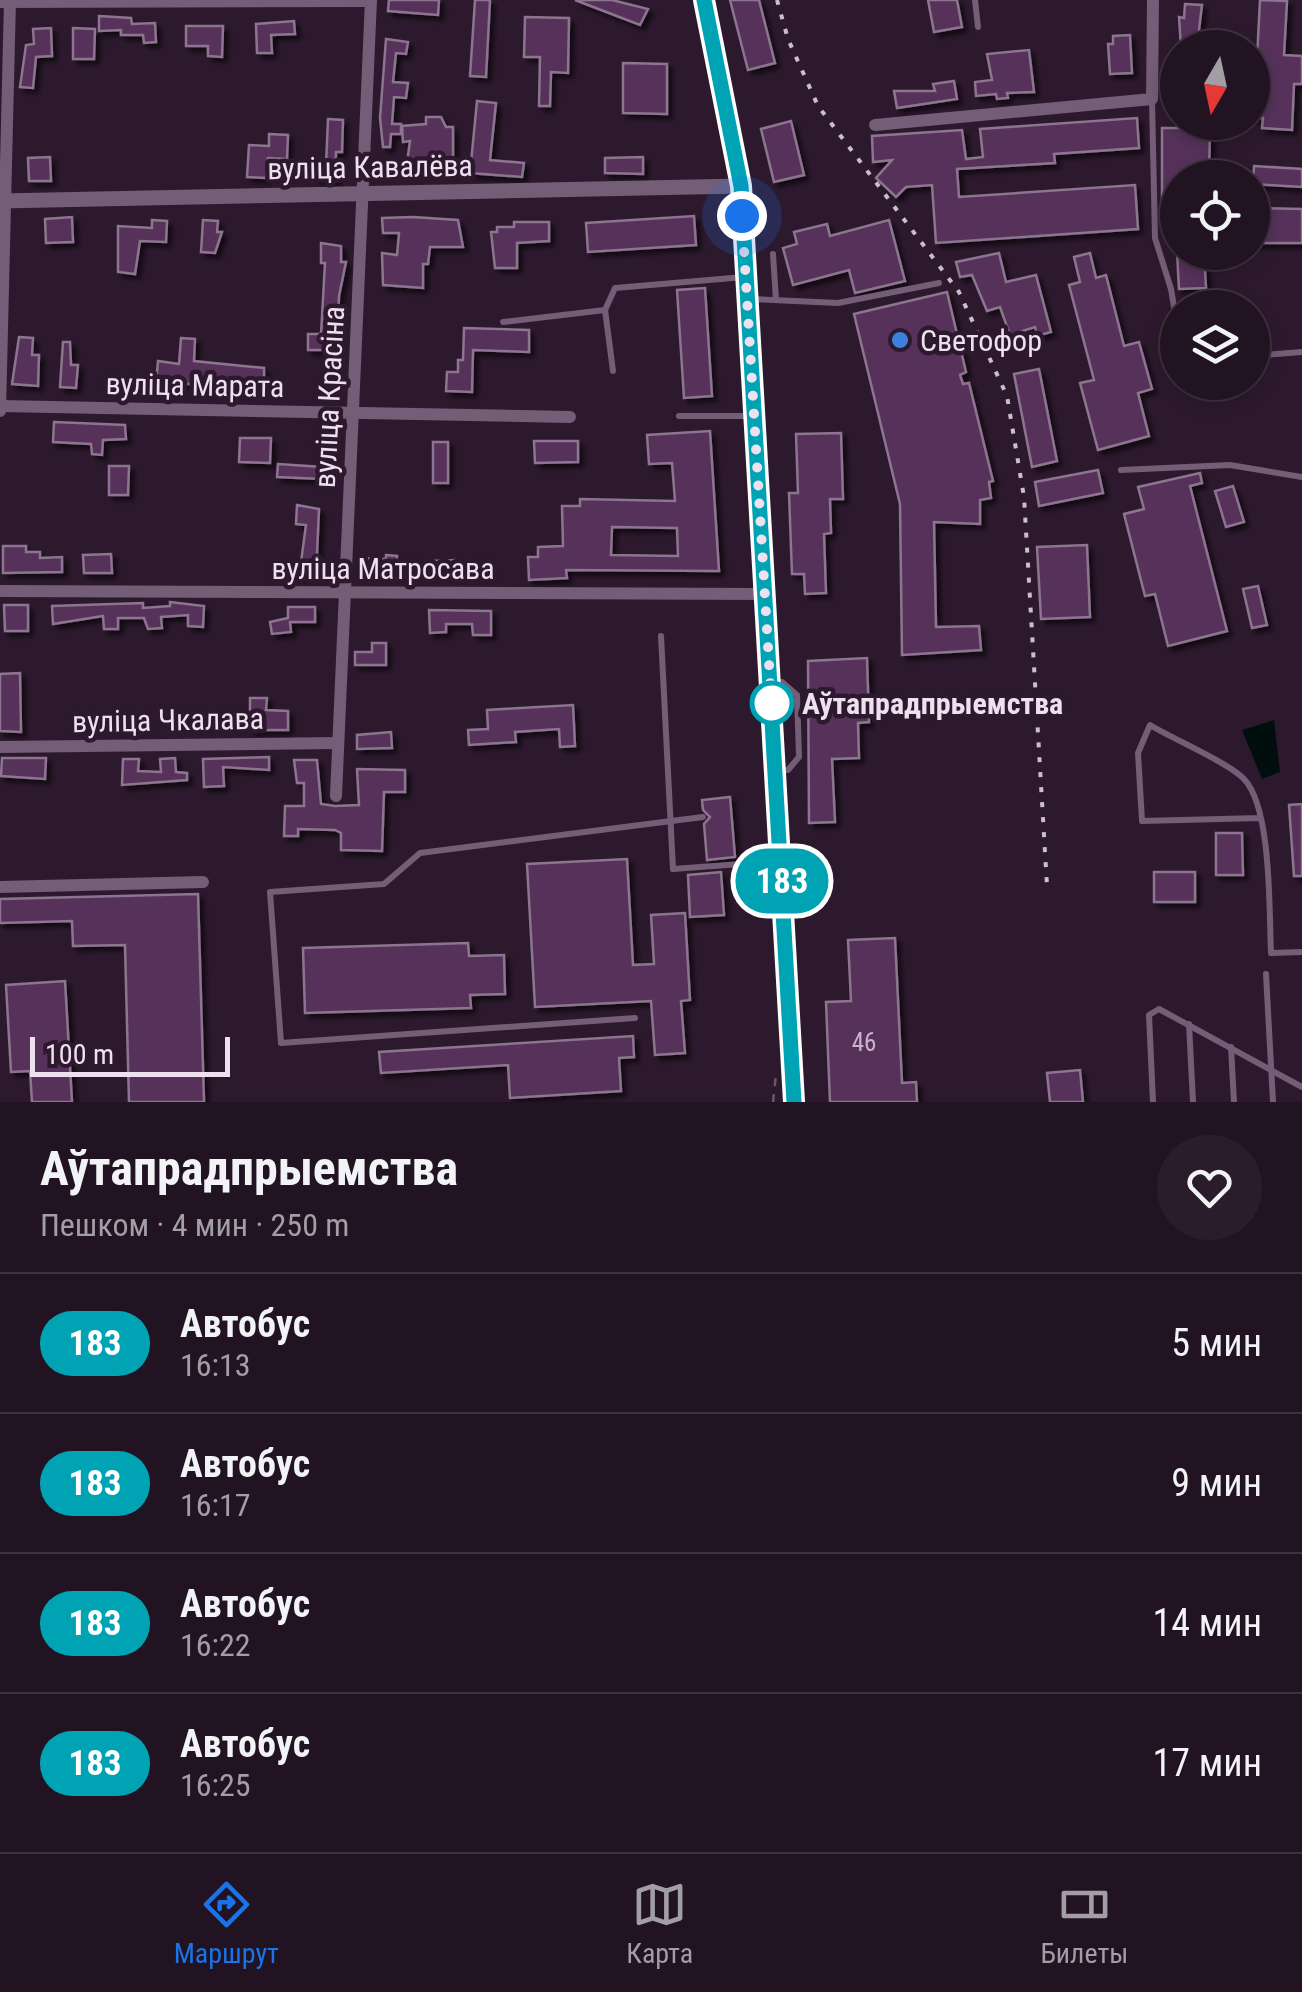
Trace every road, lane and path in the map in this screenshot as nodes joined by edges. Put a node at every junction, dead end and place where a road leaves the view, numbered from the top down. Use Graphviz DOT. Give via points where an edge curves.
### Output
graph roads {
  1 [pos="371,0"];
  2 [pos="704,0"];
  3 [pos="975,0"];
  4 [pos="1153,0"];
  5 [pos="7,2"];
  6 [pos="978,27"];
  7 [pos="1152,99"];
  8 [pos="875,125"];
  9 [pos="741,186"];
  10 [pos="362,196"];
  11 [pos="4,201"];
  12 [pos="773,254"];
  13 [pos="745,277"];
  14 [pos="939,283"];
  15 [pos="1168,290"];
  16 [pos="746,299"];
  17 [pos="776,300"];
  18 [pos="606,310"];
  19 [pos="503,322"];
  20 [pos="1302,352"];
  21 [pos="1270,355"];
  22 [pos="613,371"];
  23 [pos="0,408"];
  24 [pos="355,413"];
  25 [pos="679,416"];
  26 [pos="752,416"];
  27 [pos="570,417"];
  28 [pos="1121,470"];
  29 [pos="1302,477"];
  30 [pos="0,591"];
  31 [pos="342,593"];
  32 [pos="766,594"];
  33 [pos="660,636"];
  34 [pos="336,743"];
  35 [pos="0,747"];
  36 [pos="336,796"];
  37 [pos="703,817"];
  38 [pos="1260,818"];
  39 [pos="668,822"];
  40 [pos="781,861"];
  41 [pos="203,882"];
  42 [pos="0,887"];
  43 [pos="1302,952"];
  44 [pos="1266,974"];
  45 [pos="635,1018"];
  46 [pos="1188,1022"];
  47 [pos="1231,1047"];
  48 [pos="1271,1070"];
  49 [pos="776,1072"];
  50 [pos="1302,1087"];
  51 [pos="774,1102"];
  52 [pos="794,1102"];
  53 [pos="1153,1102"];
  54 [pos="1194,1102"];
  55 [pos="1234,1102"];
  56 [pos="1273,1102"];
  1 -- 5 [label="street"];
  1 -- 10 [label="street, вуліца Красіна"];
  2 -- 9 [label="main road"];
  3 -- 6 [label="lane"];
  4 -- 7 [label="street"];
  5 -- 11 [label="street"];
  7 -- 8 [label="street"];
  7 -- 15 [label="lane" via="1155,238"];
  9 -- 10 [label="street, вуліца Кавалёва"];
  9 -- 13 [label="main road"];
  10 -- 11 [label="street, вуліца Кавалёва"];
  10 -- 24 [label="street, вуліца Красіна"];
  11 -- 23 [label="street"];
  12 -- 17 [label="lane"];
  13 -- 16 [label="main road"];
  13 -- 18 [label="lane" via="615,288"];
  14 -- 17 [label="lane" via="838,303"];
  16 -- 17 [label="lane"];
  16 -- 26 [label="main road"];
  18 -- 19 [label="lane"];
  18 -- 22 [label="lane"];
  20 -- 21 [label="lane"];
  23 -- 24 [label="street, вуліца Марата"];
  24 -- 27 [label="street, вуліца Марата"];
  24 -- 31 [label="street, вуліца Красіна"];
  25 -- 26 [label="lane"];
  26 -- 32 [label="main road"];
  28 -- 29 [label="lane" via="1230,464"];
  30 -- 31 [label="street, вуліца Матросава"];
  31 -- 32 [label="street, вуліца Матросава"];
  31 -- 34 [label="street, вуліца Красіна"];
  32 -- 40 [label="main road"];
  33 -- 39 [label="lane"];
  34 -- 35 [label="street, вуліца Чкалава"];
  34 -- 36 [label="street, вуліца Красіна"];
  37 -- 39 [label="lane"];
  38 -- 38 [label="lane" via="1244,779 1150,725 1138,753 1142,821"];
  38 -- 43 [label="lane" via="1271,953"];
  39 -- 40 [label="lane" via="673,869"];
  39 -- 45 [label="lane" via="420,852 384,884 270,892 281,1042"];
  40 -- 52 [label="main road"];
  41 -- 42 [label="street"];
  44 -- 48 [label="lane"];
  46 -- 47 [label="lane"];
  46 -- 53 [label="lane" via="1159,1009 1149,1015"];
  46 -- 54 [label="lane"];
  47 -- 48 [label="lane"];
  47 -- 55 [label="lane"];
  48 -- 50 [label="lane"];
  48 -- 56 [label="lane"];
  49 -- 51 [label="path"];
}
